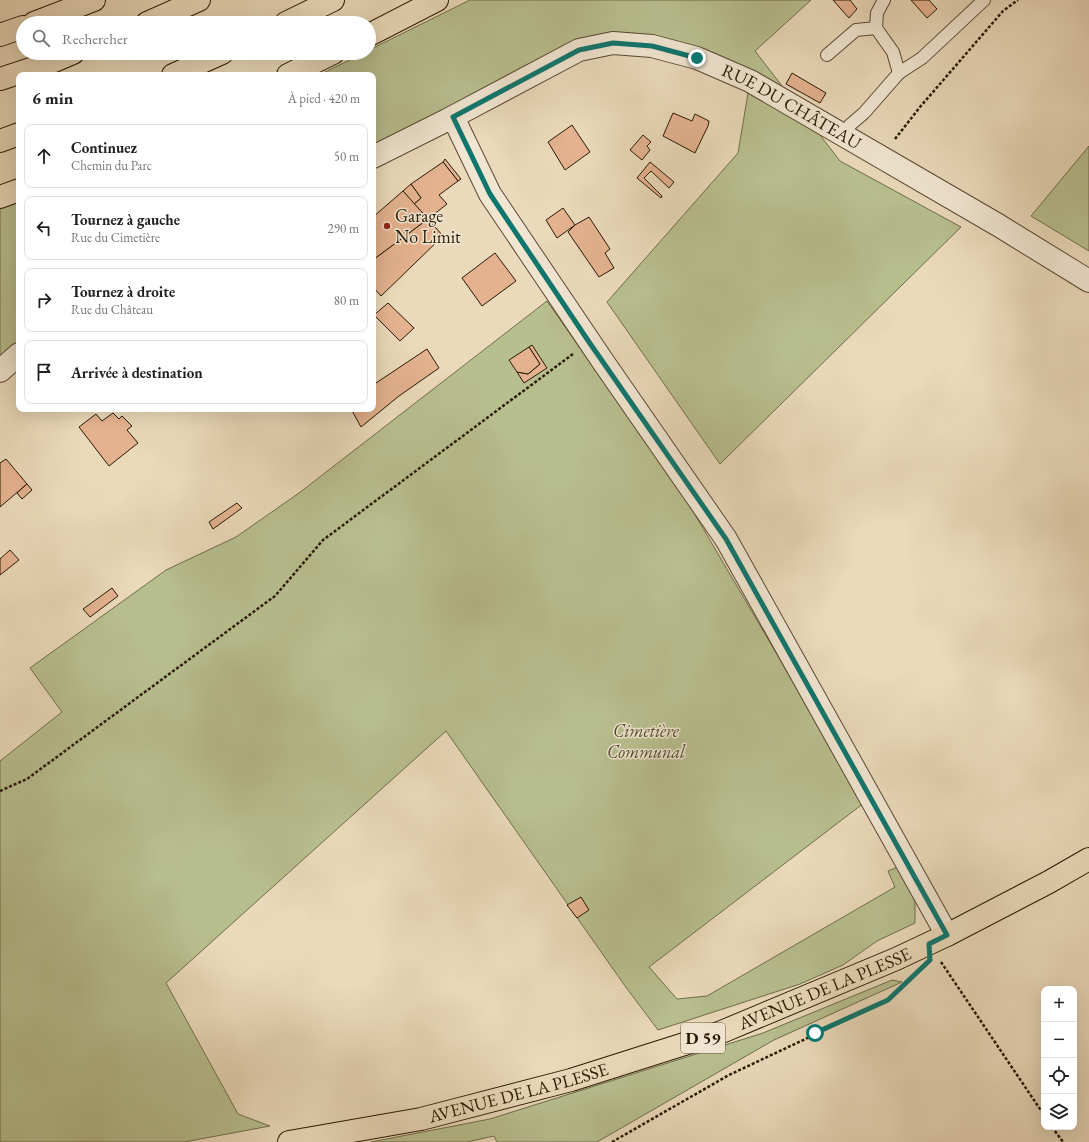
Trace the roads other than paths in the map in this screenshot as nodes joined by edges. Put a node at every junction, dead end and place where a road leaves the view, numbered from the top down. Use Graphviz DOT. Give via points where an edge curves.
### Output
graph roads {
  1 [pos="94,0"];
  2 [pos="199,0"];
  3 [pos="333,0"];
  4 [pos="437,0"];
  5 [pos="884,0"];
  6 [pos="984,0"];
  7 [pos="52,16"];
  8 [pos="163,16"];
  9 [pos="300,16"];
  10 [pos="876,28"];
  11 [pos="16,29"];
  12 [pos="376,31"];
  13 [pos="0,35"];
  14 [pos="827,55"];
  15 [pos="53,60"];
  16 [pos="206,60"];
  17 [pos="319,60"];
  18 [pos="20,72"];
  19 [pos="180,72"];
  20 [pos="294,72"];
  21 [pos="16,73"];
  22 [pos="899,73"];
  23 [pos="0,79"];
  24 [pos="453,117"];
  25 [pos="16,135"];
  26 [pos="844,136"];
  27 [pos="0,141"];
  28 [pos="376,156"];
  29 [pos="16,191"];
  30 [pos="0,197"];
  31 [pos="1089,281"];
  32 [pos="16,357"];
  33 [pos="0,371"];
  34 [pos="1089,859"];
  35 [pos="938,940"];
  36 [pos="289,1142"];
  1 -- 7 [label="main road"];
  2 -- 8 [label="main road"];
  3 -- 9 [label="main road"];
  4 -- 12 [label="main road"];
  5 -- 10 [label="lane" via="877,13"];
  6 -- 22 [label="lane" via="922,58"];
  10 -- 14 [label="lane" via="856,30"];
  10 -- 22 [label="lane" via="893,52"];
  11 -- 13 [label="main road"];
  15 -- 18 [label="main road"];
  16 -- 19 [label="main road"];
  17 -- 20 [label="main road"];
  21 -- 23 [label="main road"];
  22 -- 26 [label="lane" via="850,125"];
  24 -- 26 [label="street, RUE DU CHÂTEAU" via="579,50 613,43 652,46 697,58 750,82"];
  24 -- 28 [label="street, RUE DU CHÂTEAU"];
  24 -- 35 [label="street" via="490,194 726,539 886,827"];
  25 -- 27 [label="main road"];
  26 -- 31 [label="street, RUE DU CHÂTEAU"];
  29 -- 30 [label="main road"];
  32 -- 33 [label="street"];
  34 -- 35 [label="main road, AVENUE DE LA PLESSE / D 59"];
  35 -- 36 [label="main road, AVENUE DE LA PLESSE / D 59" via="719,1033 571,1080 421,1119"];
}
